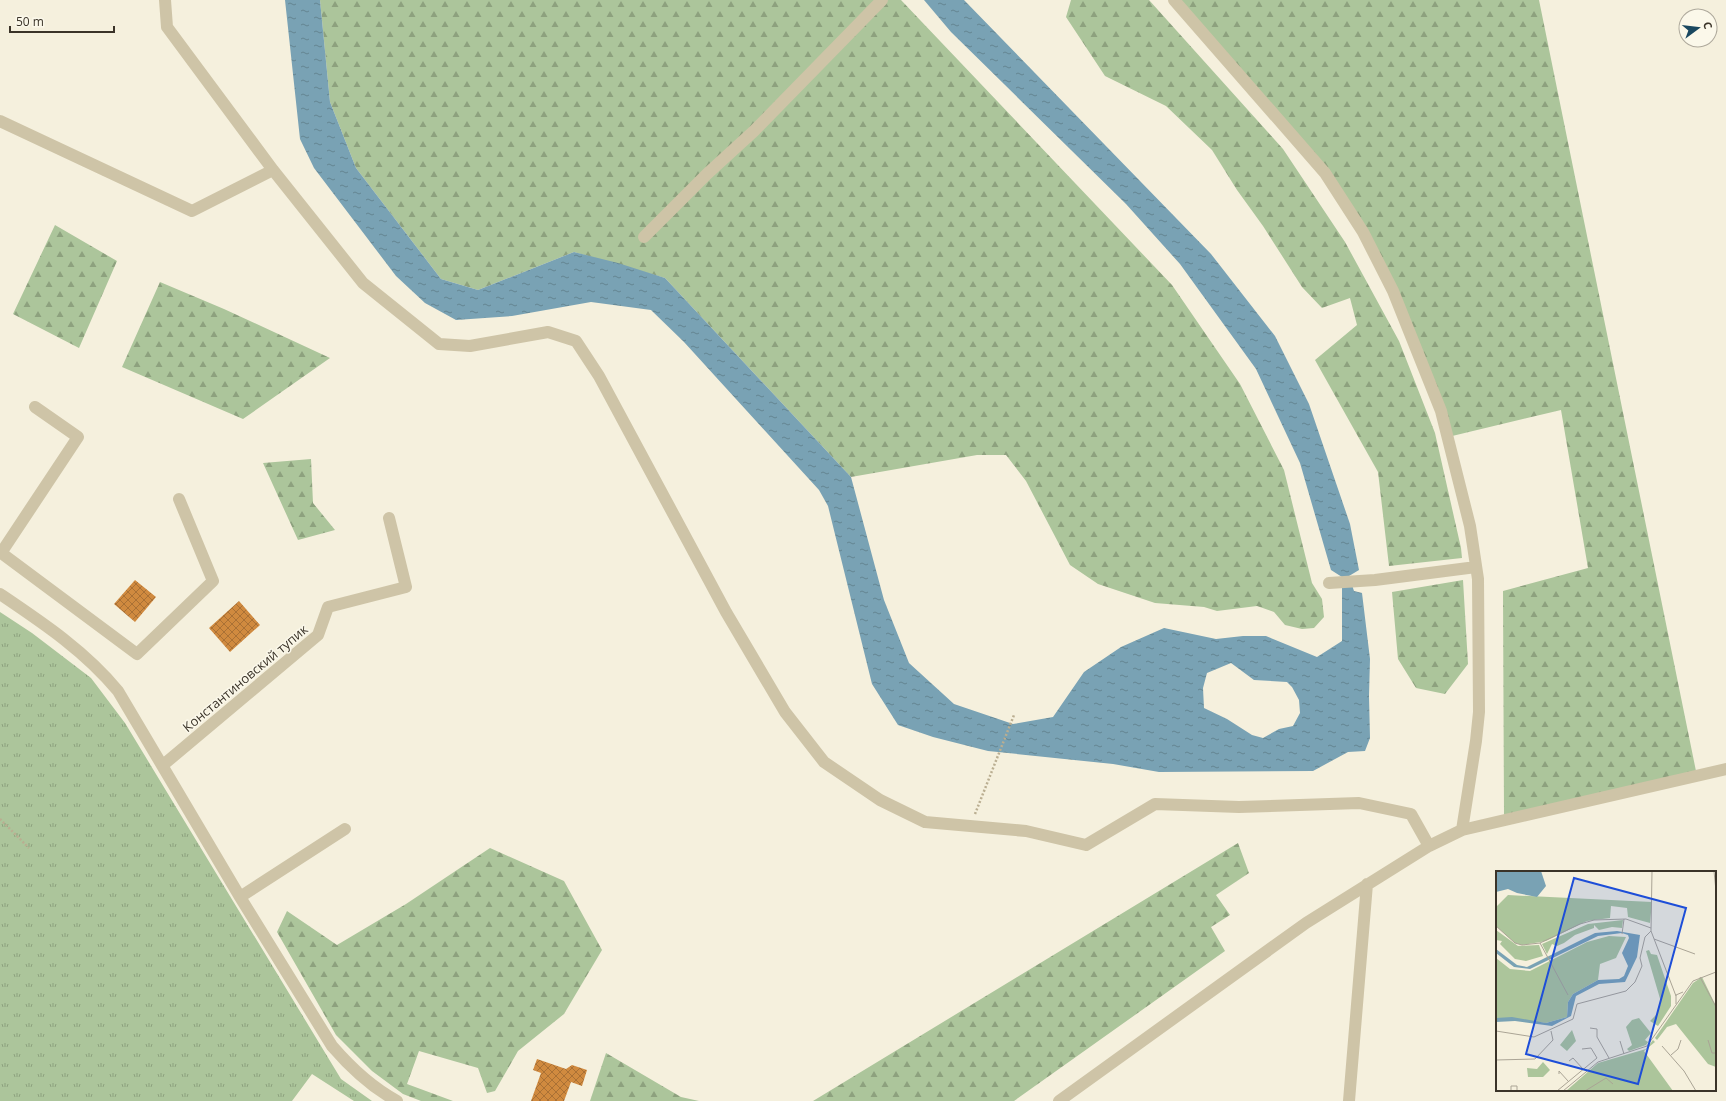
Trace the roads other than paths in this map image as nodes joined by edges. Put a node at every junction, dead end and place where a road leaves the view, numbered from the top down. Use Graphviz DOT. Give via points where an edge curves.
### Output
graph roads {
  1 [pos="165,0"];
  2 [pos="882,0"];
  3 [pos="1174,0"];
  4 [pos="0,121"];
  5 [pos="273,170"];
  6 [pos="644,237"];
  7 [pos="35,407"];
  8 [pos="179,499"];
  9 [pos="388,518"];
  10 [pos="1,552"];
  11 [pos="1476,567"];
  12 [pos="1329,583"];
  13 [pos="0,594"];
  14 [pos="163,765"];
  15 [pos="1726,769"];
  16 [pos="345,829"];
  17 [pos="1462,830"];
  18 [pos="1429,846"];
  19 [pos="1367,884"];
  20 [pos="240,897"];
  21 [pos="397,1101"];
  22 [pos="1059,1101"];
  23 [pos="1349,1101"];
  1 -- 5 [label="street" via="167,27"];
  2 -- 6 [label="street" via="754,132 707,174"];
  3 -- 11 [label="street" via="1325,173 1363,232 1393,291 1441,411 1470,526"];
  4 -- 5 [label="street" via="192,211"];
  5 -- 18 [label="street" via="363,283 439,344 470,346 548,332 576,341 599,376 730,619 785,712 824,762 880,800 925,822 1026,831 1086,845 1155,804 1240,807 1359,803 1411,814"];
  7 -- 10 [label="street" via="78,437"];
  8 -- 10 [label="street" via="214,581 137,654"];
  9 -- 14 [label="street, Константиновский тупик" via="406,587 328,607 318,635"];
  11 -- 12 [label="street"];
  11 -- 17 [label="street" via="1479,712"];
  13 -- 14 [label="street" via="47,626 104,674 124,700"];
  14 -- 20 [label="street"];
  15 -- 17 [label="street"];
  16 -- 20 [label="street"];
  17 -- 18 [label="street"];
  18 -- 19 [label="street"];
  19 -- 22 [label="street" via="1306,923"];
  19 -- 23 [label="street"];
  20 -- 21 [label="street" via="332,1046 367,1082"];
}
